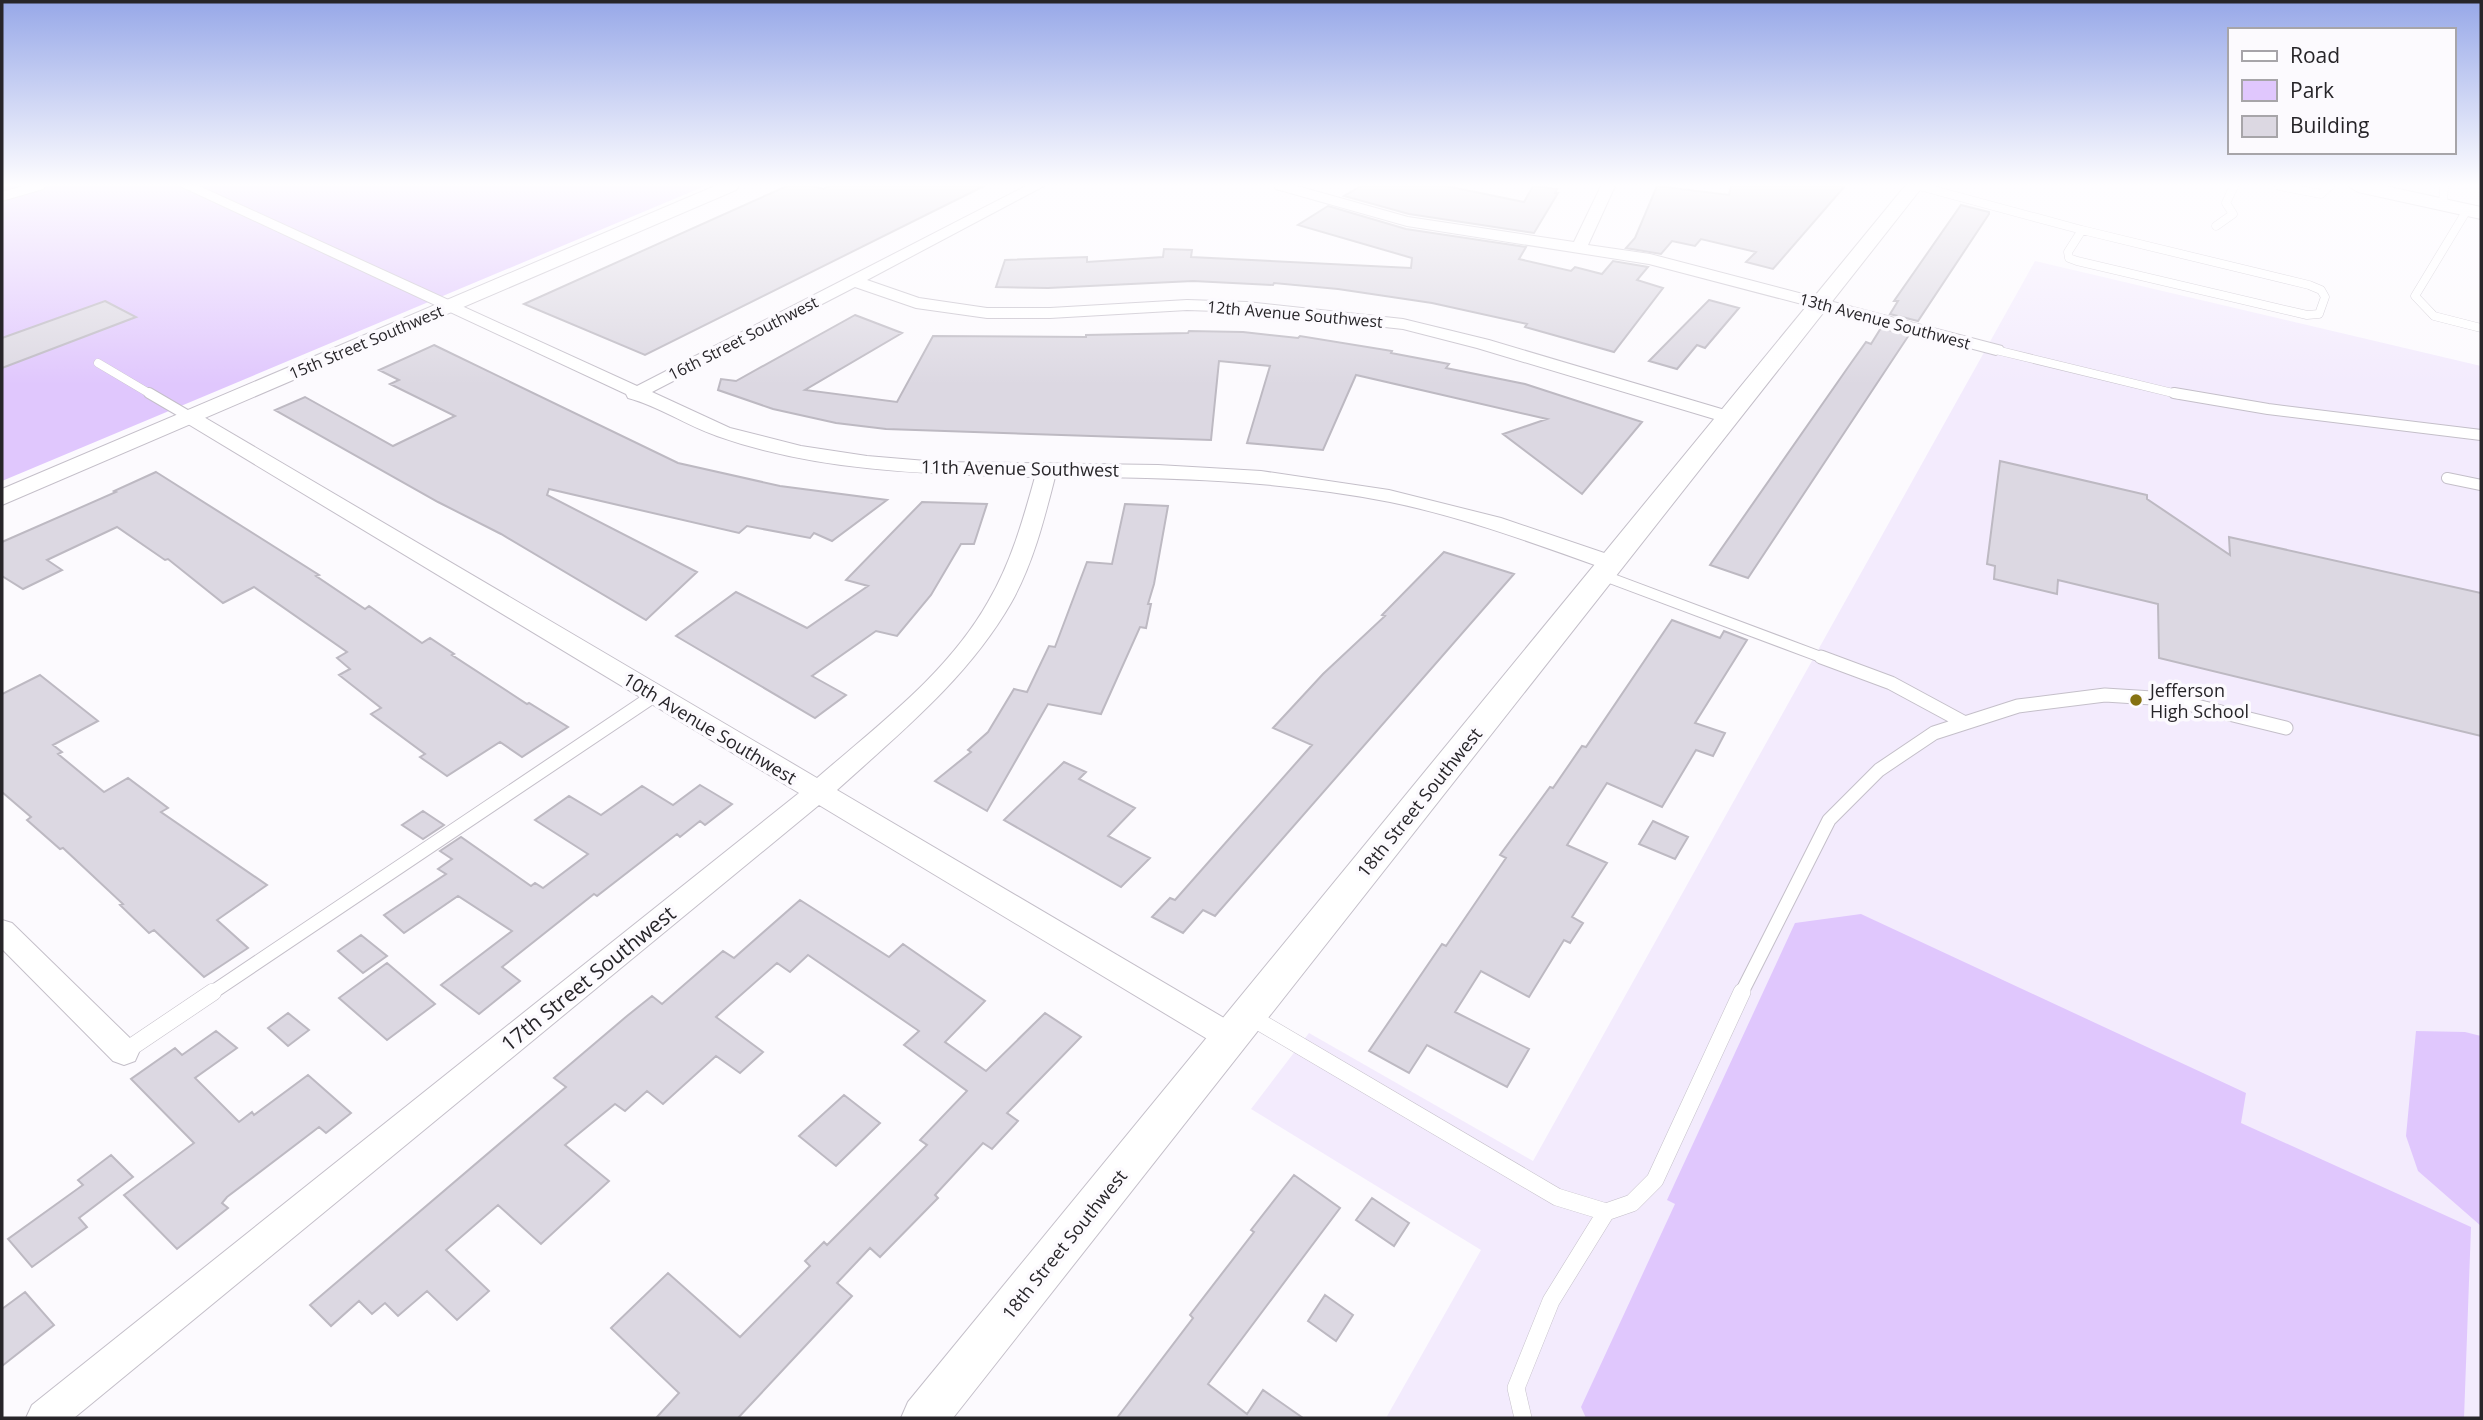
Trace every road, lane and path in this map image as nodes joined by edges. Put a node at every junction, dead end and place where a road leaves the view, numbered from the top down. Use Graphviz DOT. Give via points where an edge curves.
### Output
graph roads {
  1 [pos="329,252"];
  2 [pos="575,252"];
  3 [pos="909,252"];
  4 [pos="1614,252"];
  5 [pos="1862,252"];
  6 [pos="2068,252"];
  7 [pos="2174,252"];
  8 [pos="2446,252"];
  9 [pos="854,281"];
  10 [pos="1820,304"];
  11 [pos="447,307"];
  12 [pos="2481,328"];
  13 [pos="1996,350"];
  14 [pos="98,363"];
  15 [pos="635,394"];
  16 [pos="190,417"];
  17 [pos="1728,418"];
  18 [pos="2481,435"];
  19 [pos="1047,471"];
  20 [pos="2447,478"];
  21 [pos="2481,485"];
  22 [pos="2,498"];
  23 [pos="1606,569"];
  24 [pos="655,695"];
  25 [pos="1965,723"];
  26 [pos="2286,728"];
  27 [pos="818,792"];
  28 [pos="2,931"];
  29 [pos="1239,1026"];
  30 [pos="124,1052"];
  31 [pos="1606,1212"];
  32 [pos="45,1418"];
  33 [pos="924,1418"];
  34 [pos="1523,1418"];
  1 -- 11 [label="street, 11th Avenue Southwest"];
  2 -- 11 [label="street, 15th Street Southwest"];
  3 -- 9 [label="street, 16th Street Southwest"];
  4 -- 10 [label="street, 13th Avenue Southwest"];
  5 -- 10 [label="street, 18th Street Southwest"];
  6 -- 7 [label="lane" via="2077,261 2307,315 2319,314 2325,297 2321,290"];
  8 -- 12 [label="lane" via="2415,296 2434,316"];
  9 -- 15 [label="street, 16th Street Southwest"];
  9 -- 17 [label="street, 12th Avenue Southwest" via="916,303 987,313 1247,307 1403,324"];
  10 -- 13 [label="street, 13th Avenue Southwest"];
  10 -- 17 [label="street, 18th Street Southwest"];
  11 -- 15 [label="street, 11th Avenue Southwest"];
  11 -- 16 [label="street, 15th Street Southwest"];
  13 -- 18 [label="lane" via="2187,396"];
  14 -- 16 [label="lane"];
  15 -- 19 [label="street, 11th Avenue Southwest" via="723,432 800,452 938,468"];
  16 -- 22 [label="street, 15th Street Southwest"];
  16 -- 24 [label="street, 10th Avenue Southwest"];
  17 -- 23 [label="street, 18th Street Southwest"];
  19 -- 23 [label="street, 11th Avenue Southwest" via="1261,477 1389,496 1494,522"];
  19 -- 27 [label="street, 17th Street Southwest" via="1016,571 980,633 933,689"];
  20 -- 21 [label="lane"];
  23 -- 25 [label="lane" via="1891,683"];
  23 -- 29 [label="street, 18th Street Southwest"];
  24 -- 27 [label="street, 10th Avenue Southwest"];
  24 -- 30 [label="lane"];
  25 -- 26 [label="lane" via="2018,706 2105,695 2168,699"];
  25 -- 31 [label="lane" via="1934,733 1878,770 1829,820 1740,996 1655,1180 1632,1203"];
  27 -- 29 [label="street, 10th Avenue Southwest"];
  27 -- 32 [label="street, 17th Street Southwest"];
  28 -- 30 [label="street"];
  29 -- 31 [label="lane" via="1557,1197"];
  29 -- 33 [label="street, 18th Street Southwest"];
  31 -- 34 [label="lane" via="1551,1301 1516,1388"];
}
